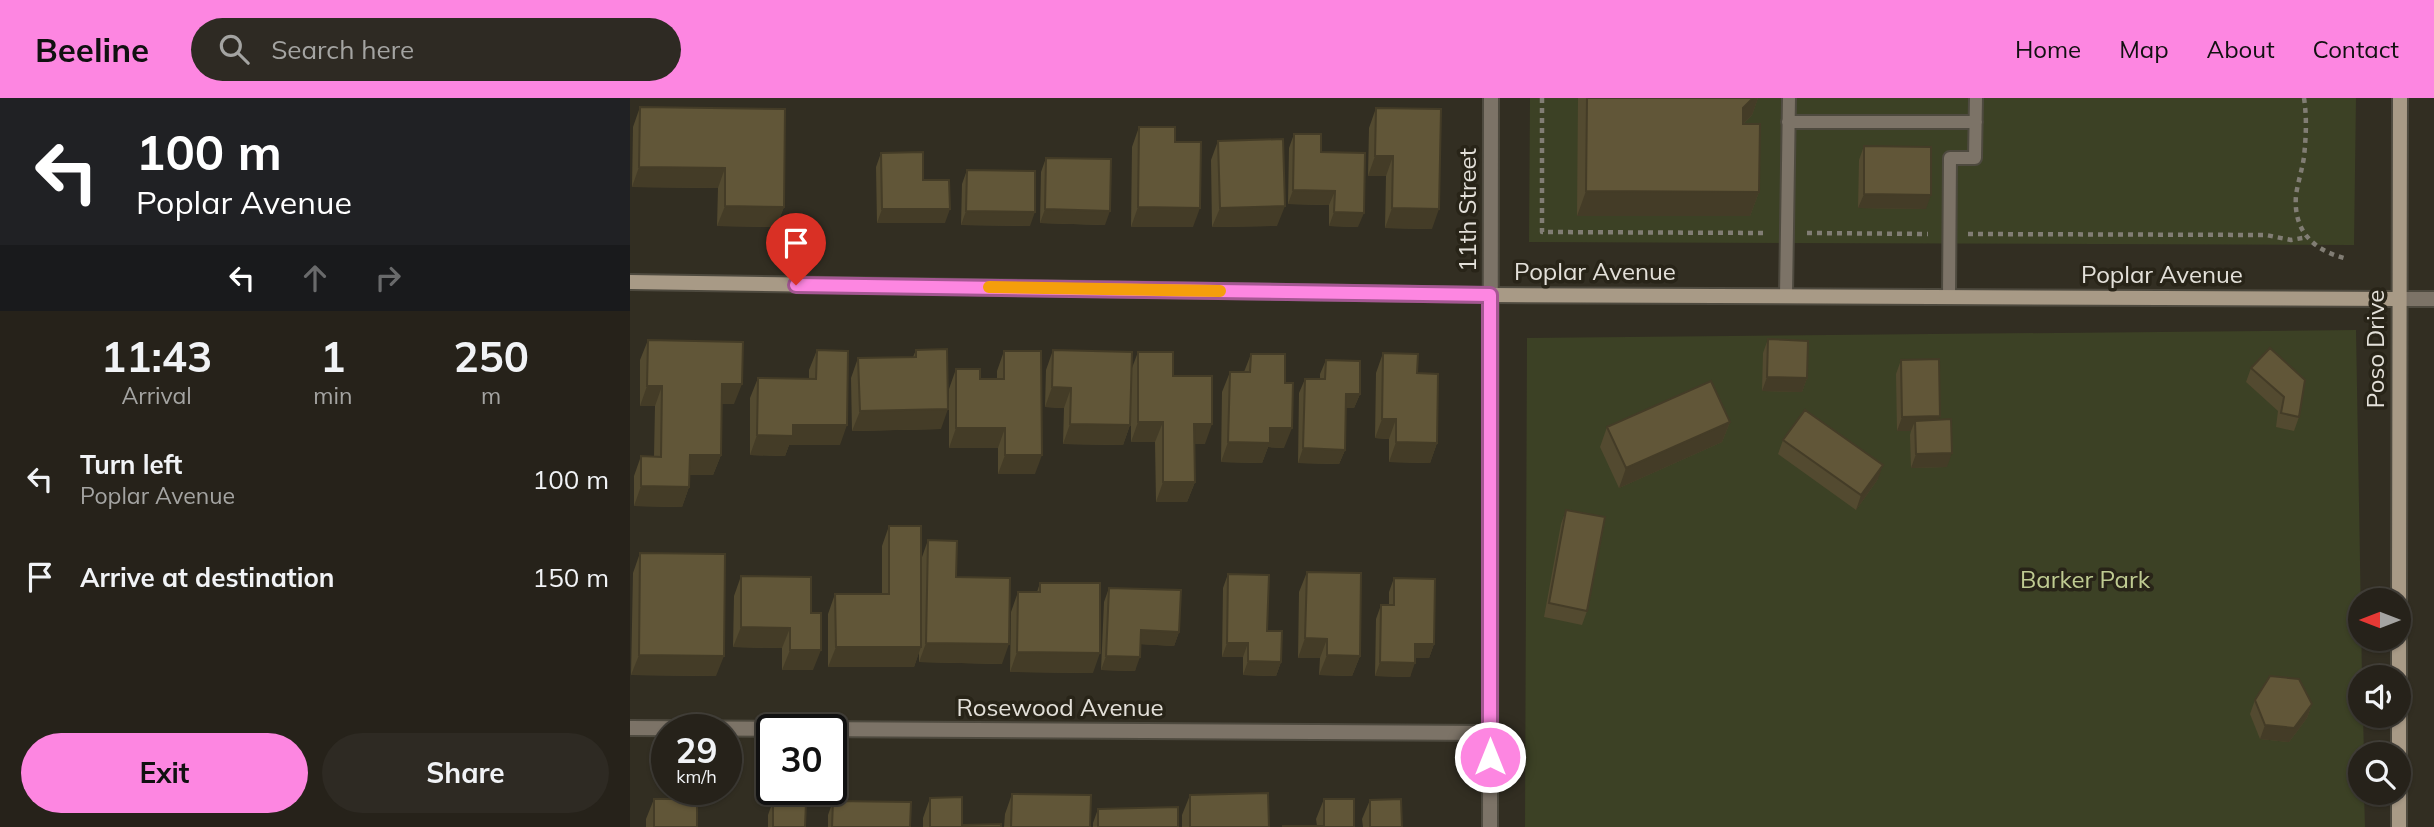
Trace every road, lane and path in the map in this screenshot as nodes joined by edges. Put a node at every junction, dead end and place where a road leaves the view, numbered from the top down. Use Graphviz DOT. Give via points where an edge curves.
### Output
graph roads {
  1 [pos="1491,98"];
  2 [pos="1542,98"];
  3 [pos="1789,98"];
  4 [pos="1976,98"];
  5 [pos="2304,98"];
  6 [pos="2400,98"];
  7 [pos="1788,122"];
  8 [pos="1976,122"];
  9 [pos="1787,233"];
  10 [pos="1949,234"];
  11 [pos="2308,237"];
  12 [pos="2348,258"];
  13 [pos="630,282"];
  14 [pos="1490,295"];
  15 [pos="1786,295"];
  16 [pos="1949,296"];
  17 [pos="2399,299"];
  18 [pos="2434,299"];
  19 [pos="2399,588"];
  20 [pos="630,728"];
  21 [pos="1490,733"];
  22 [pos="2399,805"];
  23 [pos="1490,827"];
  24 [pos="2399,827"];
  1 -- 14 [label="street, 11th Street"];
  2 -- 9 [label="path" via="1542,232"];
  3 -- 7 [label="lane"];
  4 -- 8 [label="lane"];
  5 -- 11 [label="path" via="2306,129 2296,204"];
  6 -- 17 [label="main road, Poso Drive"];
  7 -- 8 [label="lane"];
  7 -- 9 [label="lane"];
  8 -- 10 [label="lane" via="1975,158 1950,158"];
  9 -- 10 [label="path"];
  9 -- 15 [label="lane"];
  10 -- 11 [label="path"];
  10 -- 16 [label="lane"];
  11 -- 12 [label="path" via="2323,252"];
  13 -- 14 [label="main road, Poplar Avenue"];
  14 -- 15 [label="main road, Poplar Avenue"];
  14 -- 21 [label="street, 11th Street"];
  15 -- 16 [label="main road, Poplar Avenue"];
  16 -- 17 [label="main road, Poplar Avenue"];
  17 -- 18 [label="street, Poplar Avenue"];
  17 -- 19 [label="main road, Poso Drive"];
  20 -- 21 [label="street, Rosewood Avenue"];
  21 -- 23 [label="street, 11th Street"];
  22 -- 24 [label="main road"];
}
